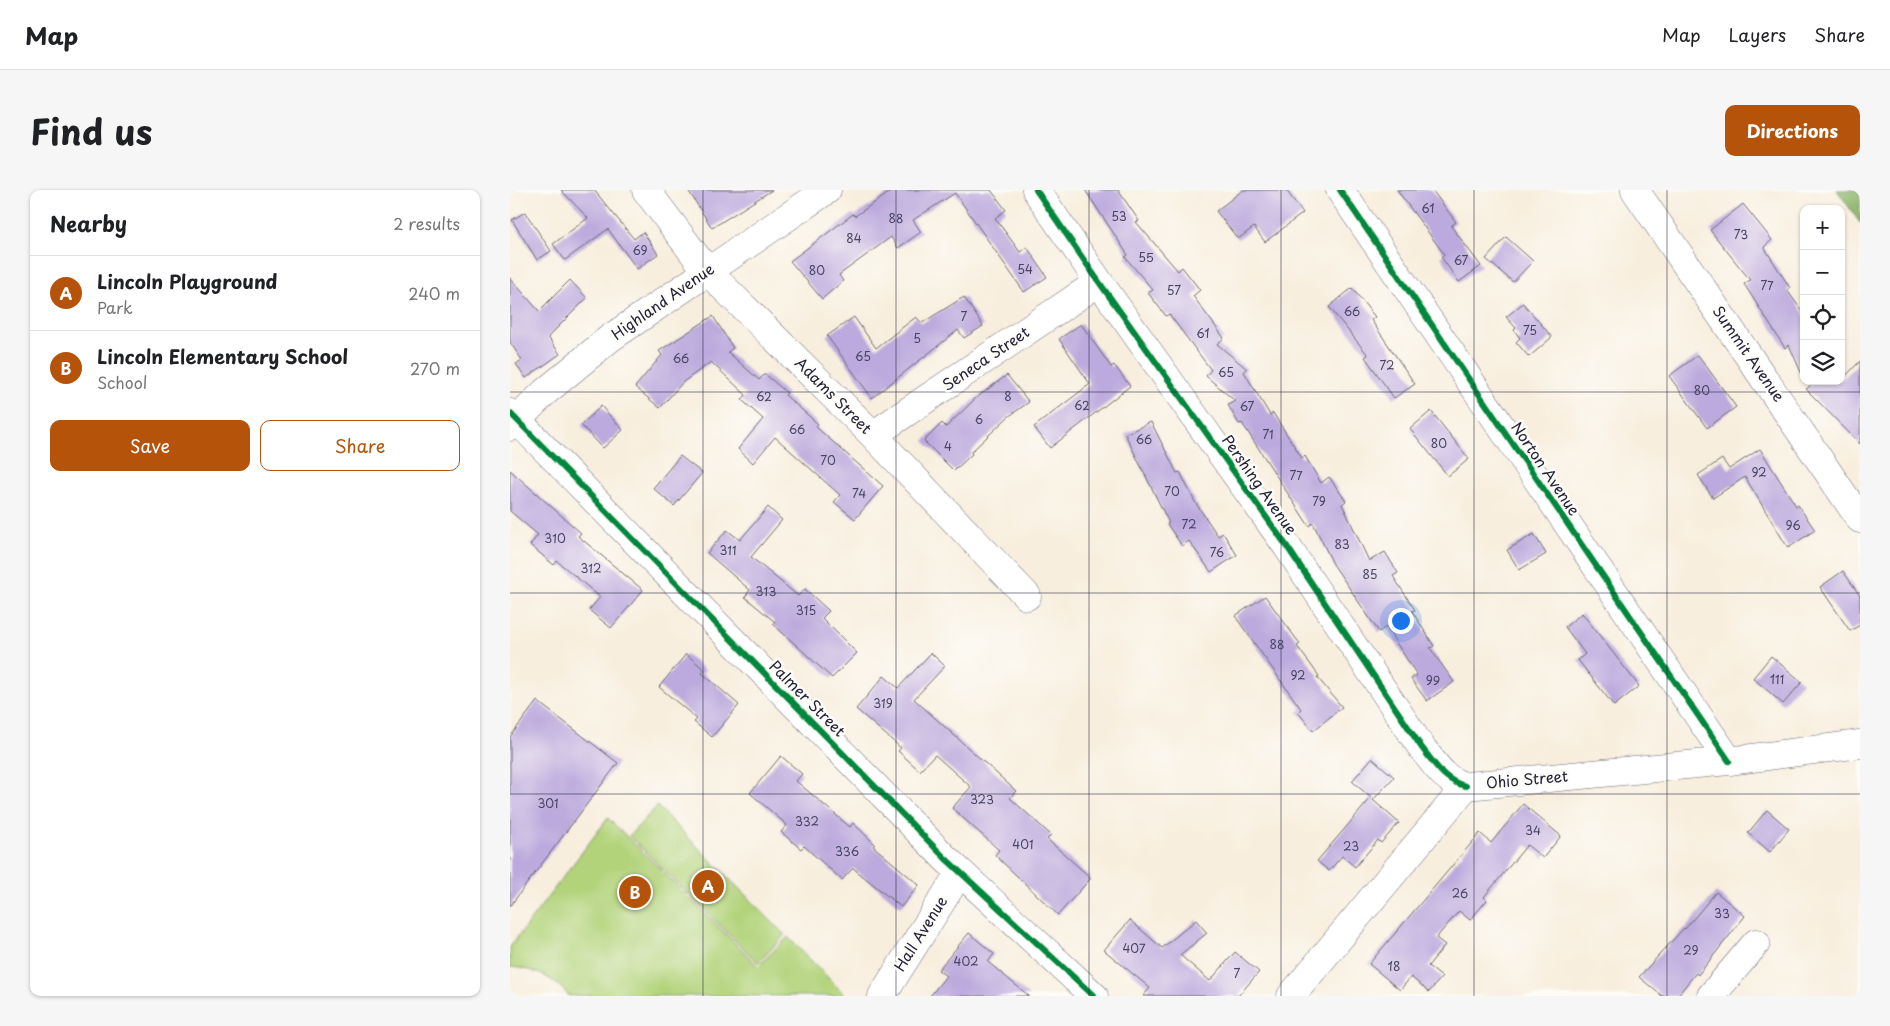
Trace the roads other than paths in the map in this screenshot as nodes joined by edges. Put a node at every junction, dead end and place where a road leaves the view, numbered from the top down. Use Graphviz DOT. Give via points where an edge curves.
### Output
graph roads {
  1 [pos="646,190"];
  2 [pos="828,190"];
  3 [pos="1036,190"];
  4 [pos="1340,190"];
  5 [pos="1635,190"];
  6 [pos="707,271"];
  7 [pos="1099,282"];
  8 [pos="512,420"];
  9 [pos="873,435"];
  10 [pos="1860,519"];
  11 [pos="1027,596"];
  12 [pos="1860,744"];
  13 [pos="1730,761"];
  14 [pos="1466,786"];
  15 [pos="960,872"];
  16 [pos="1756,943"];
  17 [pos="882,996"];
  18 [pos="1094,996"];
  19 [pos="1291,996"];
  20 [pos="1711,996"];
  1 -- 6 [label="street, Adams Street"];
  2 -- 6 [label="street, Highland Avenue"];
  3 -- 7 [label="street, Pershing Avenue"];
  4 -- 13 [label="street, Norton Avenue"];
  5 -- 10 [label="street, Summit Avenue"];
  6 -- 8 [label="street, Highland Avenue" via="610,339"];
  6 -- 9 [label="street, Adams Street"];
  7 -- 9 [label="street, Seneca Street"];
  7 -- 14 [label="street, Pershing Avenue" via="1286,545 1422,748 1447,778"];
  8 -- 15 [label="street, Palmer Street"];
  9 -- 11 [label="street, Adams Street"];
  12 -- 13 [label="street, Ohio Street"];
  13 -- 14 [label="street, Ohio Street"];
  14 -- 19 [label="street, Ohio Street"];
  15 -- 17 [label="street, Hall Avenue"];
  15 -- 18 [label="street, Palmer Street"];
  16 -- 20 [label="street"];
}
